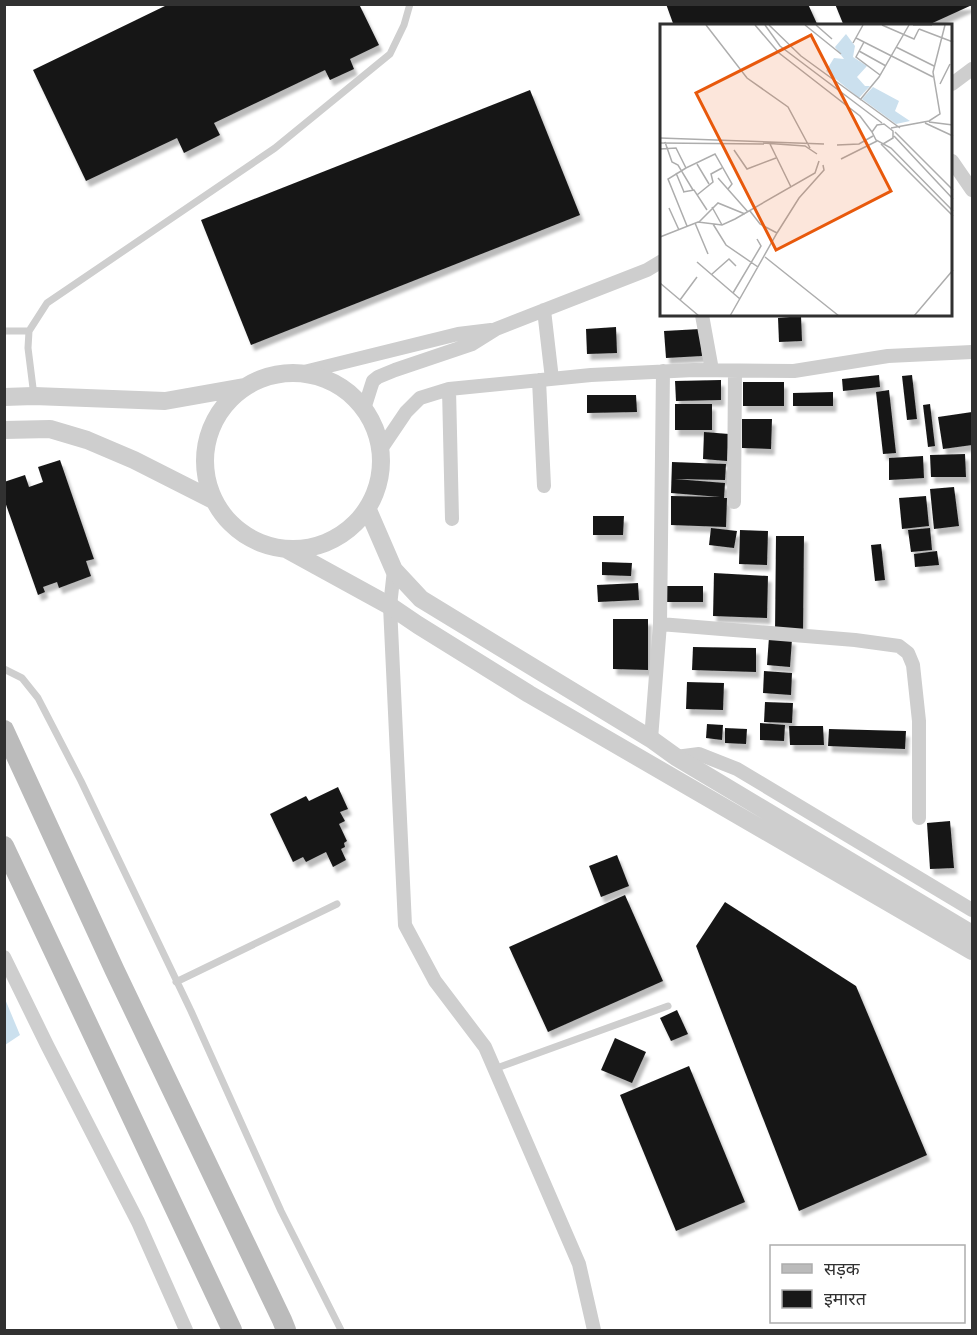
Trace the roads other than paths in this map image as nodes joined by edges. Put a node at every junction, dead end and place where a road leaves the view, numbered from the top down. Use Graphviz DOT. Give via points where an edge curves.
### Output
graph roads {
  1 [pos="410,4"];
  2 [pos="972,69"];
  3 [pos="953,83"];
  4 [pos="953,164"];
  5 [pos="972,190"];
  6 [pos="660,262"];
  7 [pos="544,310"];
  8 [pos="702,316"];
  9 [pos="496,329"];
  10 [pos="4,331"];
  11 [pos="28,331"];
  12 [pos="972,352"];
  13 [pos="712,370"];
  14 [pos="663,371"];
  15 [pos="735,371"];
  16 [pos="300,373"];
  17 [pos="546,380"];
  18 [pos="244,387"];
  19 [pos="449,389"];
  20 [pos="34,396"];
  21 [pos="4,397"];
  22 [pos="366,411"];
  23 [pos="4,430"];
  24 [pos="381,449"];
  25 [pos="544,486"];
  26 [pos="213,500"];
  27 [pos="734,502"];
  28 [pos="368,510"];
  29 [pos="452,519"];
  30 [pos="288,550"];
  31 [pos="394,570"];
  32 [pos="390,606"];
  33 [pos="660,624"];
  34 [pos="4,669"];
  35 [pos="4,730"];
  36 [pos="651,739"];
  37 [pos="676,756"];
  38 [pos="919,818"];
  39 [pos="4,846"];
  40 [pos="337,903"];
  41 [pos="972,910"];
  42 [pos="972,934"];
  43 [pos="972,951"];
  44 [pos="4,957"];
  45 [pos="176,982"];
  46 [pos="668,1006"];
  47 [pos="494,1069"];
  48 [pos="186,1330"];
  49 [pos="232,1330"];
  50 [pos="286,1330"];
  51 [pos="341,1330"];
  52 [pos="594,1330"];
  1 -- 11 [label="lane" via="390,54 275,148 47,303"];
  2 -- 3 [label="street"];
  4 -- 5 [label="street"];
  6 -- 7 [label="street"];
  7 -- 9 [label="street"];
  7 -- 17 [label="street"];
  8 -- 13 [label="street"];
  9 -- 16 [label="street" via="458,334"];
  9 -- 22 [label="street" via="472,344 378,377 373,381"];
  10 -- 11 [label="lane"];
  11 -- 20 [label="lane"];
  12 -- 15 [label="street" via="888,356 794,371"];
  13 -- 14 [label="street"];
  13 -- 15 [label="street"];
  14 -- 17 [label="street"];
  14 -- 33 [label="street"];
  15 -- 27 [label="street"];
  16 -- 18 [label="street" via="271,375"];
  16 -- 22 [label="street" via="333,383"];
  17 -- 19 [label="street"];
  17 -- 25 [label="street"];
  18 -- 20 [label="street" via="165,401"];
  18 -- 26 [label="street" via="225,404 211,425 204,450 205,476"];
  19 -- 24 [label="street" via="420,398"];
  19 -- 29 [label="street"];
  20 -- 21 [label="street"];
  22 -- 24 [label="street"];
  23 -- 26 [label="street" via="50,429 87,440"];
  24 -- 28 [label="street" via="377,491"];
  26 -- 30 [label="street" via="226,520 244,535 265,546"];
  28 -- 30 [label="street" via="333,541"];
  28 -- 31 [label="street"];
  30 -- 32 [label="street"];
  31 -- 32 [label="street"];
  31 -- 36 [label="street" via="421,599"];
  32 -- 43 [label="street" via="529,694"];
  32 -- 47 [label="street" via="405,925 435,981 485,1047"];
  33 -- 36 [label="street"];
  33 -- 38 [label="street" via="855,640 898,646 908,653 919,721"];
  34 -- 45 [label="lane" via="22,678 38,698"];
  35 -- 50 [label="main road"];
  36 -- 37 [label="street"];
  37 -- 41 [label="street" via="699,754 737,769"];
  37 -- 42 [label="street"];
  39 -- 49 [label="main road"];
  40 -- 45 [label="lane"];
  44 -- 48 [label="street" via="138,1222"];
  45 -- 51 [label="lane" via="281,1211"];
  46 -- 47 [label="lane"];
  47 -- 52 [label="street" via="579,1264"];
}
